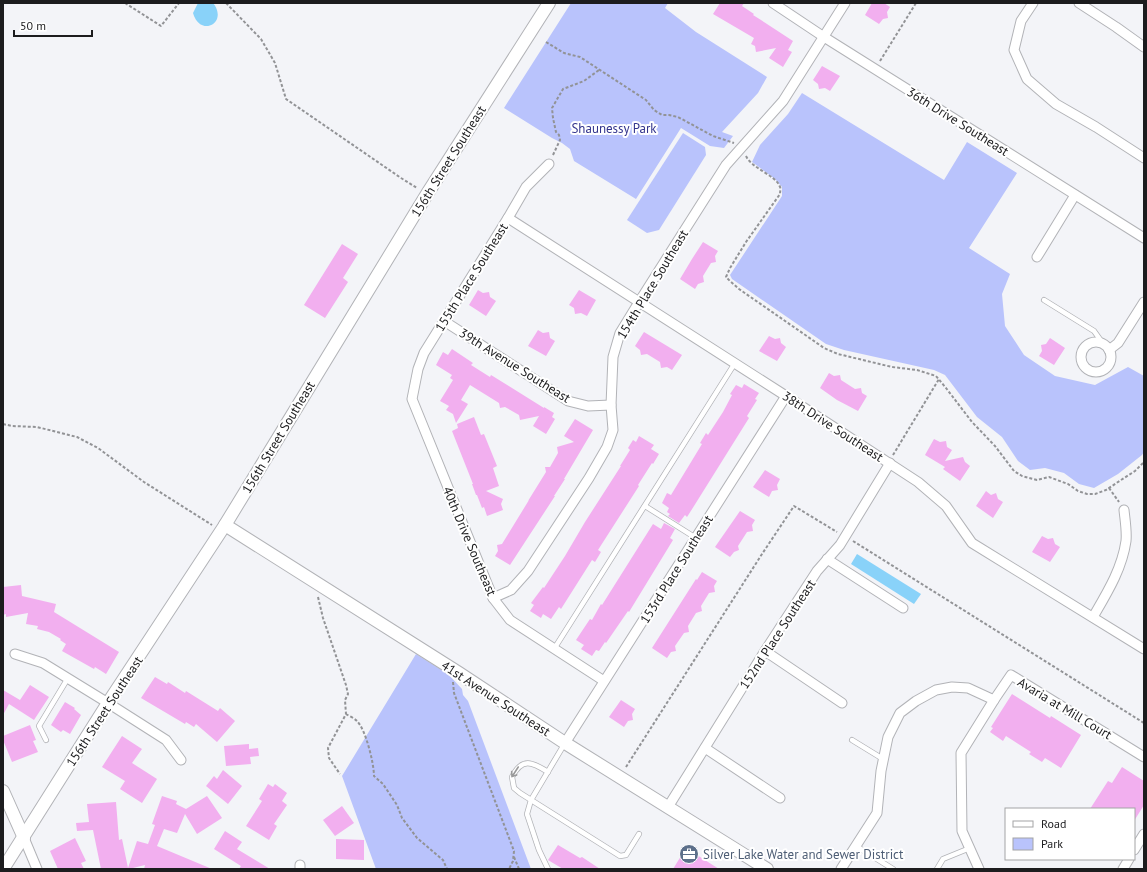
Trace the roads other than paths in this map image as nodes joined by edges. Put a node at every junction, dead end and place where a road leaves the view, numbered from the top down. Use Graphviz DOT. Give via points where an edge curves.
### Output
graph roads {
  1 [pos="548,3"];
  2 [pos="773,3"];
  3 [pos="845,3"];
  4 [pos="1033,3"];
  5 [pos="1079,3"];
  6 [pos="824,37"];
  7 [pos="1144,47"];
  8 [pos="1144,158"];
  9 [pos="550,164"];
  10 [pos="1075,195"];
  11 [pos="508,218"];
  12 [pos="1144,238"];
  13 [pos="1037,257"];
  14 [pos="1044,300"];
  15 [pos="639,302"];
  16 [pos="1144,302"];
  17 [pos="444,321"];
  18 [pos="1106,347"];
  19 [pos="735,363"];
  20 [pos="786,396"];
  21 [pos="412,399"];
  22 [pos="611,406"];
  23 [pos="889,463"];
  24 [pos="645,506"];
  25 [pos="1124,510"];
  26 [pos="223,528"];
  27 [pos="696,538"];
  28 [pos="827,558"];
  29 [pos="493,598"];
  30 [pos="903,608"];
  31 [pos="1093,617"];
  32 [pos="554,649"];
  33 [pos="1144,649"];
  34 [pos="765,651"];
  35 [pos="15,654"];
  36 [pos="68,678"];
  37 [pos="604,681"];
  38 [pos="994,700"];
  39 [pos="108,703"];
  40 [pos="842,703"];
  41 [pos="46,740"];
  42 [pos="852,740"];
  43 [pos="565,743"];
  44 [pos="705,748"];
  45 [pos="1144,757"];
  46 [pos="181,760"];
  47 [pos="883,760"];
  48 [pos="548,772"];
  49 [pos="3,791"];
  50 [pos="780,798"];
  51 [pos="531,800"];
  52 [pos="668,807"];
  53 [pos="639,834"];
  54 [pos="1144,834"];
  55 [pos="24,838"];
  56 [pos="856,846"];
  57 [pos="970,848"];
  58 [pos="1135,848"];
  59 [pos="1128,860"];
  60 [pos="3,869"];
  61 [pos="36,869"];
  62 [pos="548,869"];
  63 [pos="767,869"];
  64 [pos="841,869"];
  65 [pos="893,869"];
  66 [pos="937,869"];
  67 [pos="979,869"];
  68 [pos="1123,869"];
  1 -- 26 [label="street, 156th Street Southeast" via="427,194"];
  2 -- 6 [label="street, 36th Drive Southeast"];
  3 -- 6 [label="street, 154th Place Southeast"];
  4 -- 8 [label="street" via="1021,21 1014,50 1027,79 1056,104"];
  5 -- 7 [label="street"];
  6 -- 10 [label="street, 36th Drive Southeast"];
  6 -- 15 [label="street, 154th Place Southeast" via="783,101 726,164"];
  9 -- 11 [label="street, 155th Place Southeast" via="526,187"];
  10 -- 12 [label="street, 36th Drive Southeast"];
  10 -- 13 [label="street"];
  11 -- 15 [label="street, 38th Drive Southeast"];
  11 -- 17 [label="street, 155th Place Southeast"];
  14 -- 18 [label="lane" via="1094,331"];
  15 -- 19 [label="street, 38th Drive Southeast"];
  15 -- 22 [label="street, 154th Place Southeast" via="620,333 613,357"];
  16 -- 18 [label="street" via="1118,343"];
  17 -- 21 [label="street, 155th Place Southeast" via="424,353"];
  17 -- 22 [label="street, 39th Avenue Southeast" via="568,401 588,406"];
  19 -- 20 [label="street, 38th Drive Southeast"];
  19 -- 24 [label="lane"];
  20 -- 23 [label="street, 38th Drive Southeast"];
  20 -- 27 [label="street, 153rd Place Southeast"];
  21 -- 29 [label="street, 40th Drive Southeast"];
  22 -- 29 [label="street, 154th Place Southeast" via="613,430 607,447 589,478 528,571 510,590"];
  23 -- 28 [label="street, 152nd Place Southeast" via="840,545"];
  23 -- 31 [label="street, 38th Drive Southeast" via="918,482 946,506 972,543"];
  24 -- 27 [label="lane"];
  24 -- 32 [label="lane"];
  25 -- 31 [label="street" via="1126,539 1123,556 1118,572"];
  26 -- 39 [label="street, 156th Street Southeast"];
  26 -- 43 [label="street, 41st Avenue Southeast" via="315,582"];
  27 -- 37 [label="street, 153rd Place Southeast"];
  28 -- 30 [label="street"];
  28 -- 34 [label="street, 152nd Place Southeast"];
  29 -- 32 [label="street, 40th Drive Southeast" via="510,620"];
  31 -- 33 [label="street, 38th Drive Southeast"];
  32 -- 37 [label="street, 40th Drive Southeast"];
  34 -- 40 [label="street"];
  34 -- 44 [label="street, 152nd Place Southeast"];
  35 -- 36 [label="street" via="43,662"];
  36 -- 39 [label="street"];
  36 -- 41 [label="lane" via="39,726"];
  37 -- 43 [label="street, 153rd Place Southeast"];
  38 -- 45 [label="street, Avaria at Mill Court" via="1011,676"];
  38 -- 47 [label="street" via="968,688 936,690 900,713 888,737"];
  38 -- 57 [label="street, Avaria at Mill Court" via="961,753 962,831"];
  39 -- 46 [label="street" via="166,740"];
  39 -- 55 [label="street, 156th Street Southeast"];
  42 -- 47 [label="lane"];
  43 -- 48 [label="lane"];
  43 -- 52 [label="street, 41st Avenue Southeast"];
  44 -- 50 [label="street"];
  44 -- 52 [label="street, 152nd Place Southeast"];
  47 -- 56 [label="street" via="877,813"];
  48 -- 51 [label="lane"];
  48 -- 51 [label="lane, one-way" via="530,763 515,770 512,777 514,788"];
  49 -- 55 [label="street"];
  51 -- 53 [label="lane" via="620,856 626,855"];
  51 -- 62 [label="lane" via="526,814"];
  52 -- 63 [label="street, 41st Avenue Southeast"];
  54 -- 58 [label="street"];
  55 -- 60 [label="street, 156th Street Southeast"];
  55 -- 61 [label="street"];
  56 -- 64 [label="street"];
  56 -- 65 [label="lane"];
  57 -- 66 [label="lane" via="943,860"];
  57 -- 67 [label="street, Avaria at Mill Court"];
  59 -- 68 [label="street"];
}
